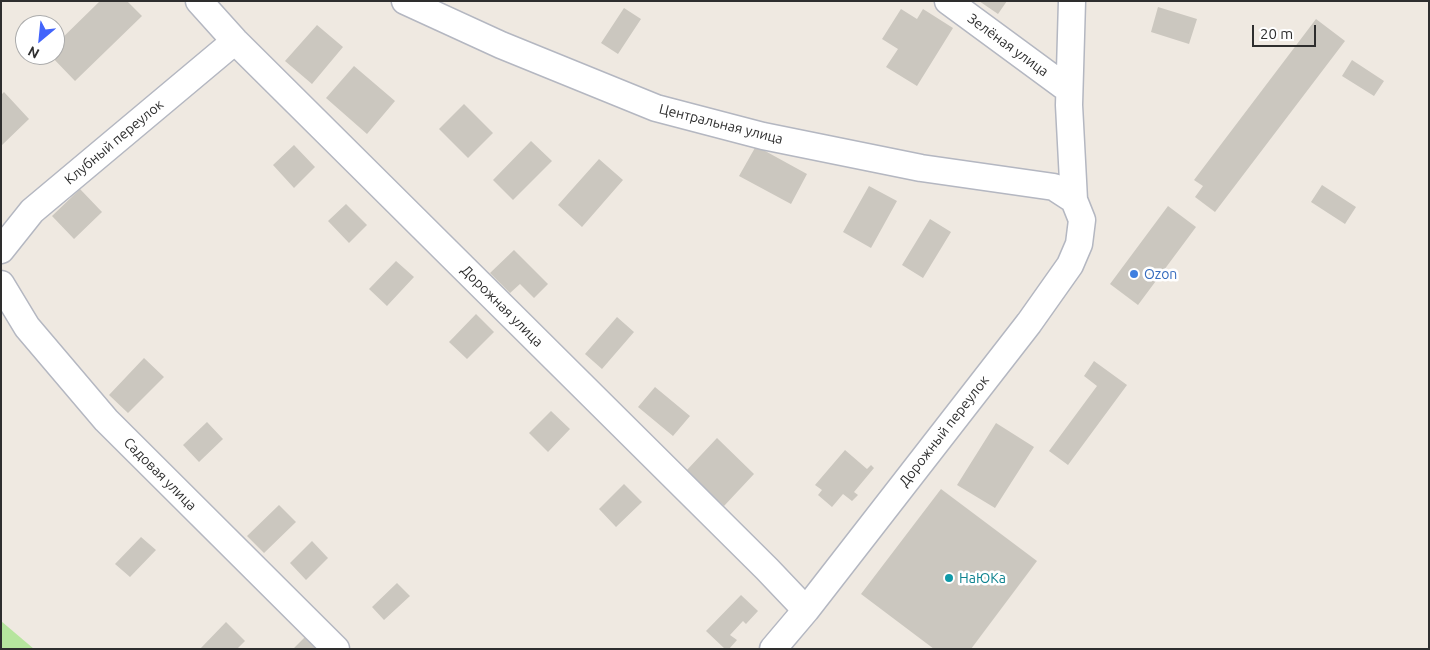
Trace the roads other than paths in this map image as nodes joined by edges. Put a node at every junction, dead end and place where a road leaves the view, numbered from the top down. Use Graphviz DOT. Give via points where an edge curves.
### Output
graph roads {
  1 [pos="199,1"];
  2 [pos="405,1"];
  3 [pos="948,1"];
  4 [pos="1072,1"];
  5 [pos="235,41"];
  6 [pos="1069,90"];
  7 [pos="1064,193"];
  8 [pos="1,250"];
  9 [pos="1,284"];
  10 [pos="806,610"];
  11 [pos="336,649"];
  12 [pos="773,649"];
  1 -- 5 [label="street, Дорожная улица"];
  2 -- 7 [label="street, Центральная улица" via="656,108 772,138"];
  3 -- 6 [label="street, Зелёная улица"];
  4 -- 6 [label="street, Дорожный переулок"];
  5 -- 8 [label="street, Клубный переулок" via="32,212"];
  5 -- 10 [label="street, Дорожная улица"];
  6 -- 7 [label="street, Дорожный переулок"];
  7 -- 10 [label="street, Дорожный переулок" via="1082,220 1079,244 1070,265 1029,323"];
  9 -- 11 [label="street, Садовая улица" via="27,327 106,420"];
  10 -- 12 [label="street, Дорожный переулок"];
}
